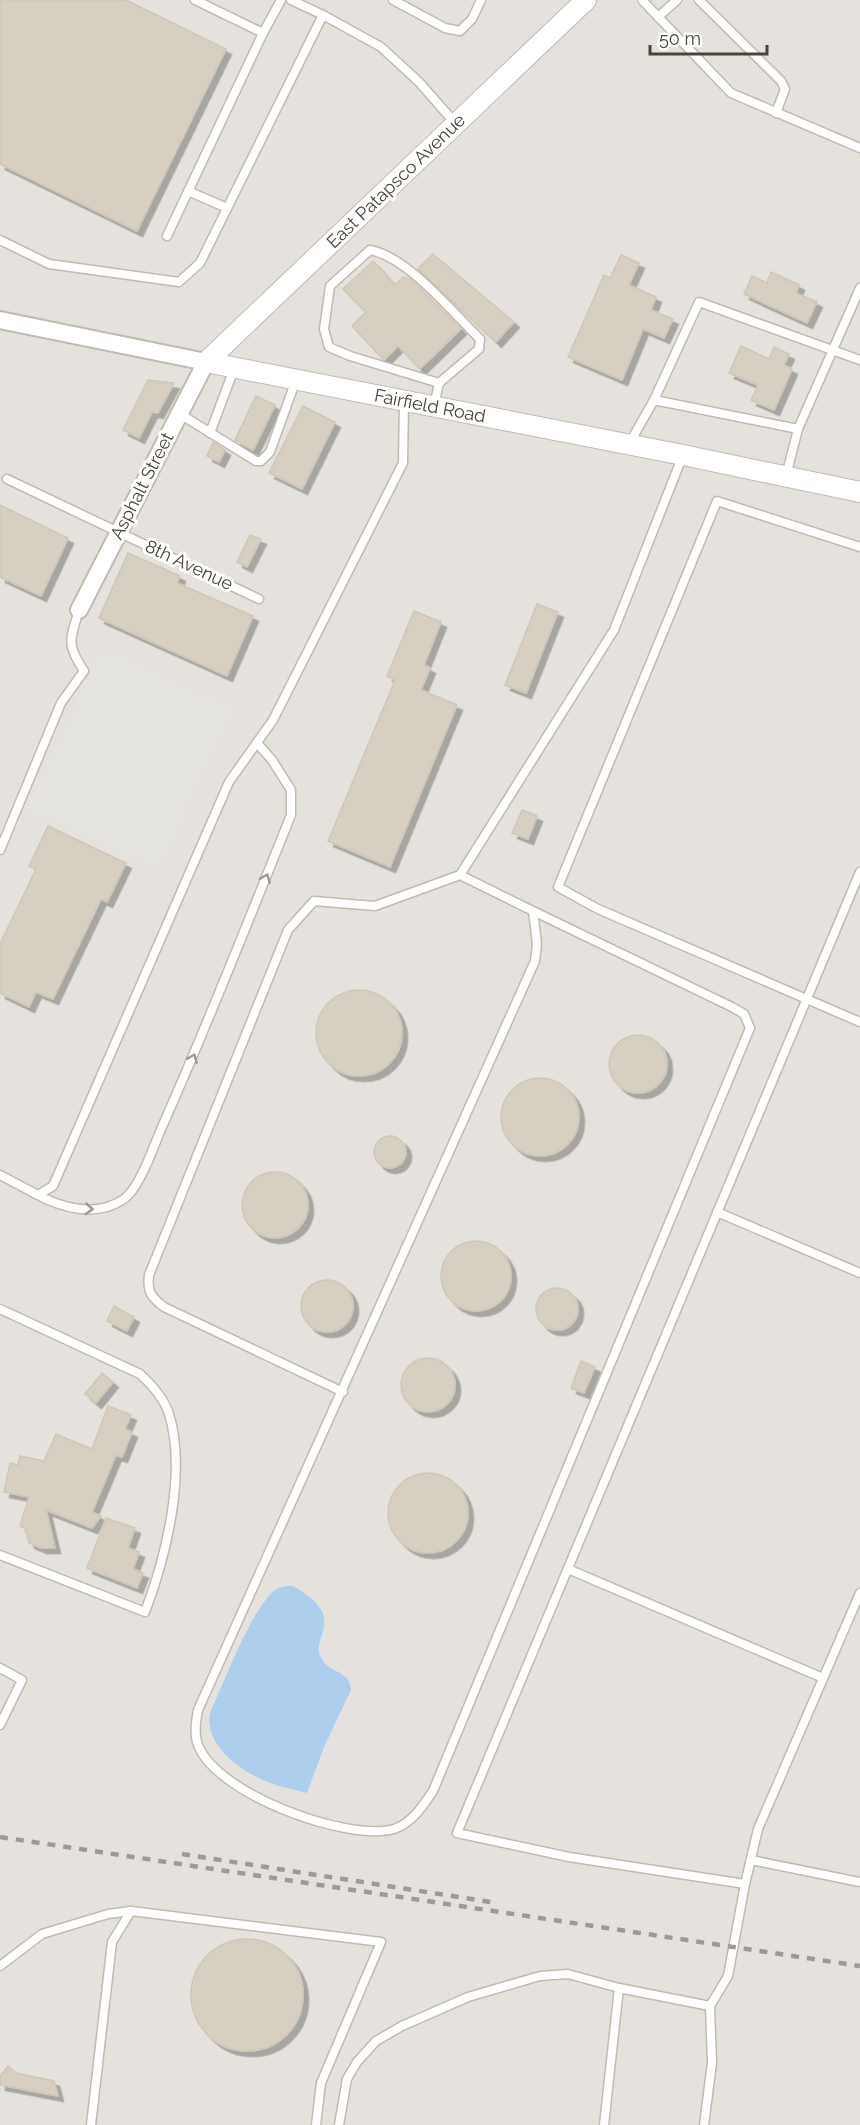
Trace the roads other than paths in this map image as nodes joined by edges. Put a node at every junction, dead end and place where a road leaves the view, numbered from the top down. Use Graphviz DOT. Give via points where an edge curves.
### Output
graph roads {
  1 [pos="195,0"];
  2 [pos="281,0"];
  3 [pos="291,0"];
  4 [pos="393,0"];
  5 [pos="481,0"];
  6 [pos="585,0"];
  7 [pos="642,0"];
  8 [pos="677,0"];
  9 [pos="699,0"];
  10 [pos="323,15"];
  11 [pos="658,17"];
  12 [pos="263,33"];
  13 [pos="776,113"];
  14 [pos="456,124"];
  15 [pos="860,148"];
  16 [pos="188,191"];
  17 [pos="227,208"];
  18 [pos="167,236"];
  19 [pos="0,240"];
  20 [pos="860,288"];
  21 [pos="0,320"];
  22 [pos="834,350"];
  23 [pos="860,360"];
  24 [pos="206,362"];
  25 [pos="235,368"];
  26 [pos="296,380"];
  27 [pos="439,383"];
  28 [pos="654,400"];
  29 [pos="404,401"];
  30 [pos="434,406"];
  31 [pos="180,414"];
  32 [pos="798,429"];
  33 [pos="210,433"];
  34 [pos="628,444"];
  35 [pos="683,455"];
  36 [pos="785,476"];
  37 [pos="8,479"];
  38 [pos="860,492"];
  39 [pos="118,532"];
  40 [pos="860,547"];
  41 [pos="259,599"];
  42 [pos="80,610"];
  43 [pos="257,743"];
  44 [pos="0,850"];
  45 [pos="860,872"];
  46 [pos="460,875"];
  47 [pos="533,911"];
  48 [pos="806,999"];
  49 [pos="860,1022"];
  50 [pos="0,1175"];
  51 [pos="34,1192"];
  52 [pos="717,1212"];
  53 [pos="860,1273"];
  54 [pos="0,1309"];
  55 [pos="343,1392"];
  56 [pos="0,1555"];
  57 [pos="568,1569"];
  58 [pos="860,1593"];
  59 [pos="0,1668"];
  60 [pos="823,1678"];
  61 [pos="0,1725"];
  62 [pos="751,1860"];
  63 [pos="860,1882"];
  64 [pos="745,1884"];
  65 [pos="131,1911"];
  66 [pos="0,1966"];
  67 [pos="620,1988"];
  68 [pos="710,2006"];
  69 [pos="91,2125"];
  70 [pos="316,2125"];
  71 [pos="339,2125"];
  72 [pos="604,2125"];
  73 [pos="704,2125"];
  1 -- 12 [label="lane"];
  2 -- 12 [label="lane"];
  3 -- 10 [label="lane"];
  4 -- 5 [label="lane" via="445,28 460,30 472,19"];
  6 -- 14 [label="street, East Patapsco Avenue"];
  7 -- 11 [label="lane"];
  8 -- 11 [label="lane"];
  9 -- 13 [label="lane" via="782,81 785,89"];
  10 -- 14 [label="lane" via="381,47"];
  10 -- 17 [label="lane"];
  11 -- 13 [label="lane" via="731,93"];
  12 -- 16 [label="lane"];
  13 -- 15 [label="lane"];
  14 -- 24 [label="street, East Patapsco Avenue"];
  16 -- 17 [label="lane"];
  16 -- 18 [label="lane"];
  17 -- 19 [label="lane" via="200,263 179,282 49,264"];
  20 -- 22 [label="lane"];
  21 -- 24 [label="street, Fairfield Road"];
  22 -- 23 [label="lane"];
  22 -- 28 [label="lane" via="699,302"];
  22 -- 32 [label="lane"];
  24 -- 25 [label="street, Fairfield Road"];
  24 -- 31 [label="street, Asphalt Street"];
  25 -- 26 [label="street, Fairfield Road"];
  25 -- 33 [label="lane"];
  26 -- 29 [label="street, Fairfield Road"];
  26 -- 33 [label="lane" via="270,452 261,461"];
  27 -- 27 [label="lane" via="479,349 480,339 411,273 386,253 370,250 330,286 324,329 329,347"];
  27 -- 30 [label="lane"];
  28 -- 32 [label="lane"];
  28 -- 34 [label="lane"];
  29 -- 30 [label="street, Fairfield Road"];
  29 -- 43 [label="lane" via="403,463 273,720"];
  30 -- 34 [label="street, Fairfield Road"];
  31 -- 33 [label="lane"];
  31 -- 39 [label="street, Asphalt Street"];
  32 -- 36 [label="lane"];
  34 -- 35 [label="street, Fairfield Road"];
  35 -- 36 [label="street, Fairfield Road"];
  35 -- 46 [label="lane" via="614,630"];
  36 -- 38 [label="street, Fairfield Road"];
  37 -- 39 [label="lane, 8th Avenue"];
  39 -- 41 [label="lane, 8th Avenue"];
  39 -- 42 [label="street, Asphalt Street"];
  40 -- 48 [label="lane" via="717,501 558,887 598,909"];
  42 -- 44 [label="lane" via="69,640 84,671 61,703"];
  43 -- 51 [label="lane" via="229,782 53,1186 38,1195"];
  51 -- 43 [label="lane, one-way" via="54,1205 96,1210 125,1199 141,1175 291,815 291,790"];
  45 -- 48 [label="lane"];
  46 -- 47 [label="lane"];
  46 -- 55 [label="lane" via="375,906 314,901 288,930 149,1275 152,1297 164,1307"];
  47 -- 55 [label="lane" via="535,961"];
  47 -- 55 [label="lane" via="732,1007 744,1014 750,1028 433,1791 408,1821 366,1833 256,1799 207,1759 197,1743 196,1725 198,1710"];
  48 -- 49 [label="lane"];
  48 -- 52 [label="lane"];
  50 -- 51 [label="lane"];
  52 -- 53 [label="lane"];
  52 -- 57 [label="lane"];
  54 -- 56 [label="lane" via="140,1374 154,1387 169,1413 174,1462 167,1541 145,1612"];
  57 -- 60 [label="lane"];
  57 -- 64 [label="lane" via="457,1833 569,1857"];
  58 -- 60 [label="lane"];
  59 -- 61 [label="lane" via="22,1680"];
  60 -- 62 [label="lane" via="758,1829"];
  62 -- 63 [label="lane"];
  62 -- 64 [label="lane"];
  64 -- 68 [label="lane" via="728,1976"];
  65 -- 66 [label="lane" via="42,1934"];
  65 -- 69 [label="lane" via="112,1942"];
  65 -- 70 [label="lane" via="381,1942 321,2083"];
  67 -- 68 [label="lane"];
  67 -- 71 [label="lane" via="568,1974 540,1976 468,1997 402,2026 376,2041 357,2062 347,2079"];
  67 -- 72 [label="lane"];
  68 -- 73 [label="lane" via="712,2064"];
}
